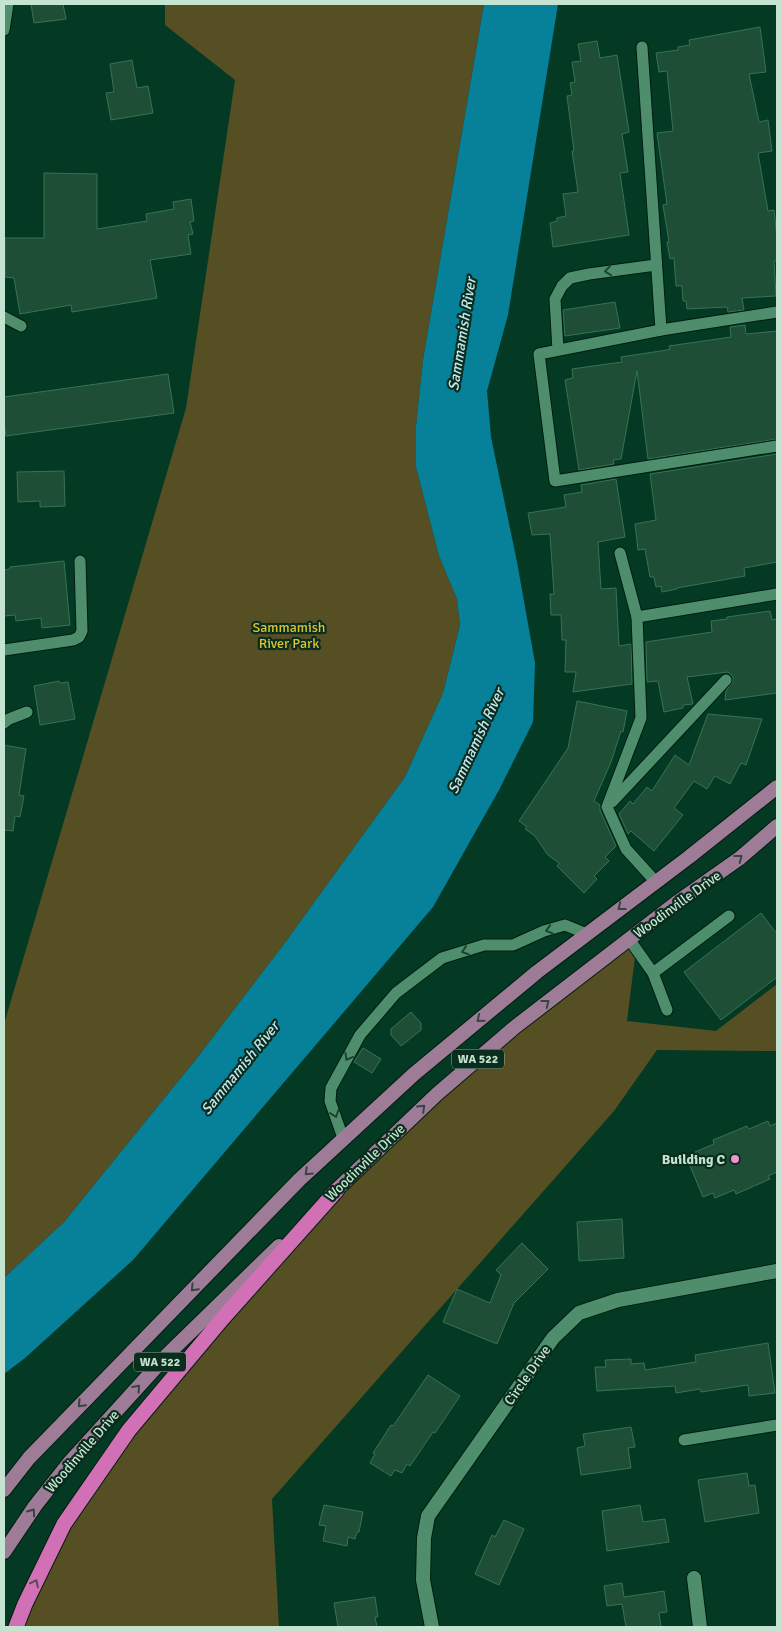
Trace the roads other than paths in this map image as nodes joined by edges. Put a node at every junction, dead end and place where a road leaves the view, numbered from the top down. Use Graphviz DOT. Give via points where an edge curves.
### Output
graph roads {
  1 [pos="8,4"];
  2 [pos="4,30"];
  3 [pos="642,47"];
  4 [pos="656,265"];
  5 [pos="777,312"];
  6 [pos="4,317"];
  7 [pos="20,326"];
  8 [pos="661,330"];
  9 [pos="558,350"];
  10 [pos="777,446"];
  11 [pos="620,553"];
  12 [pos="80,561"];
  13 [pos="777,594"];
  14 [pos="637,616"];
  15 [pos="4,650"];
  16 [pos="726,680"];
  17 [pos="27,712"];
  18 [pos="4,723"];
  19 [pos="777,786"];
  20 [pos="607,807"];
  21 [pos="777,826"];
  22 [pos="655,881"];
  23 [pos="730,916"];
  24 [pos="587,934"];
  25 [pos="629,939"];
  26 [pos="653,973"];
  27 [pos="667,1010"];
  28 [pos="343,1138"];
  29 [pos="337,1190"];
  30 [pos="777,1271"];
  31 [pos="777,1425"];
  32 [pos="684,1440"];
  33 [pos="4,1490"];
  34 [pos="4,1552"];
  35 [pos="694,1578"];
  36 [pos="16,1627"];
  37 [pos="432,1627"];
  38 [pos="700,1627"];
  1 -- 2 [label="lane"];
  3 -- 4 [label="lane"];
  4 -- 8 [label="lane"];
  4 -- 9 [label="lane, one-way" via="570,278 555,299"];
  5 -- 8 [label="lane"];
  6 -- 7 [label="lane"];
  8 -- 9 [label="lane"];
  9 -- 10 [label="lane" via="539,354 555,481"];
  11 -- 14 [label="lane"];
  12 -- 15 [label="lane" via="80,637"];
  13 -- 14 [label="lane"];
  14 -- 20 [label="lane" via="641,718"];
  16 -- 20 [label="lane"];
  17 -- 18 [label="lane"];
  19 -- 22 [label="main road, WA 522"];
  20 -- 22 [label="lane" via="626,849"];
  25 -- 21 [label="main road, Woodinville Drive / WA 522, one-way" via="740,858"];
  22 -- 24 [label="main road, WA 522, one-way"];
  23 -- 26 [label="lane"];
  24 -- 28 [label="main road, WA 522, one-way" via="414,1074"];
  24 -- 28 [label="lane, one-way" via="565,925 513,945 484,945 442,958 396,993 360,1035 330,1088 330,1101"];
  25 -- 26 [label="lane"];
  29 -- 25 [label="main road, Woodinville Drive / WA 522, one-way" via="444,1088 515,1027"];
  26 -- 27 [label="lane"];
  28 -- 33 [label="main road, WA 522, one-way" via="298,1180 29,1458"];
  34 -- 29 [label="main road, Woodinville Drive / WA 522, one-way" via="69,1463 168,1354"];
  36 -- 29 [label="highway, one-way" via="64,1524 129,1430"];
  30 -- 37 [label="street, Circle Drive" via="618,1300 579,1313 553,1338 428,1516 423,1580"];
  31 -- 32 [label="lane"];
  35 -- 38 [label="street"];
}
